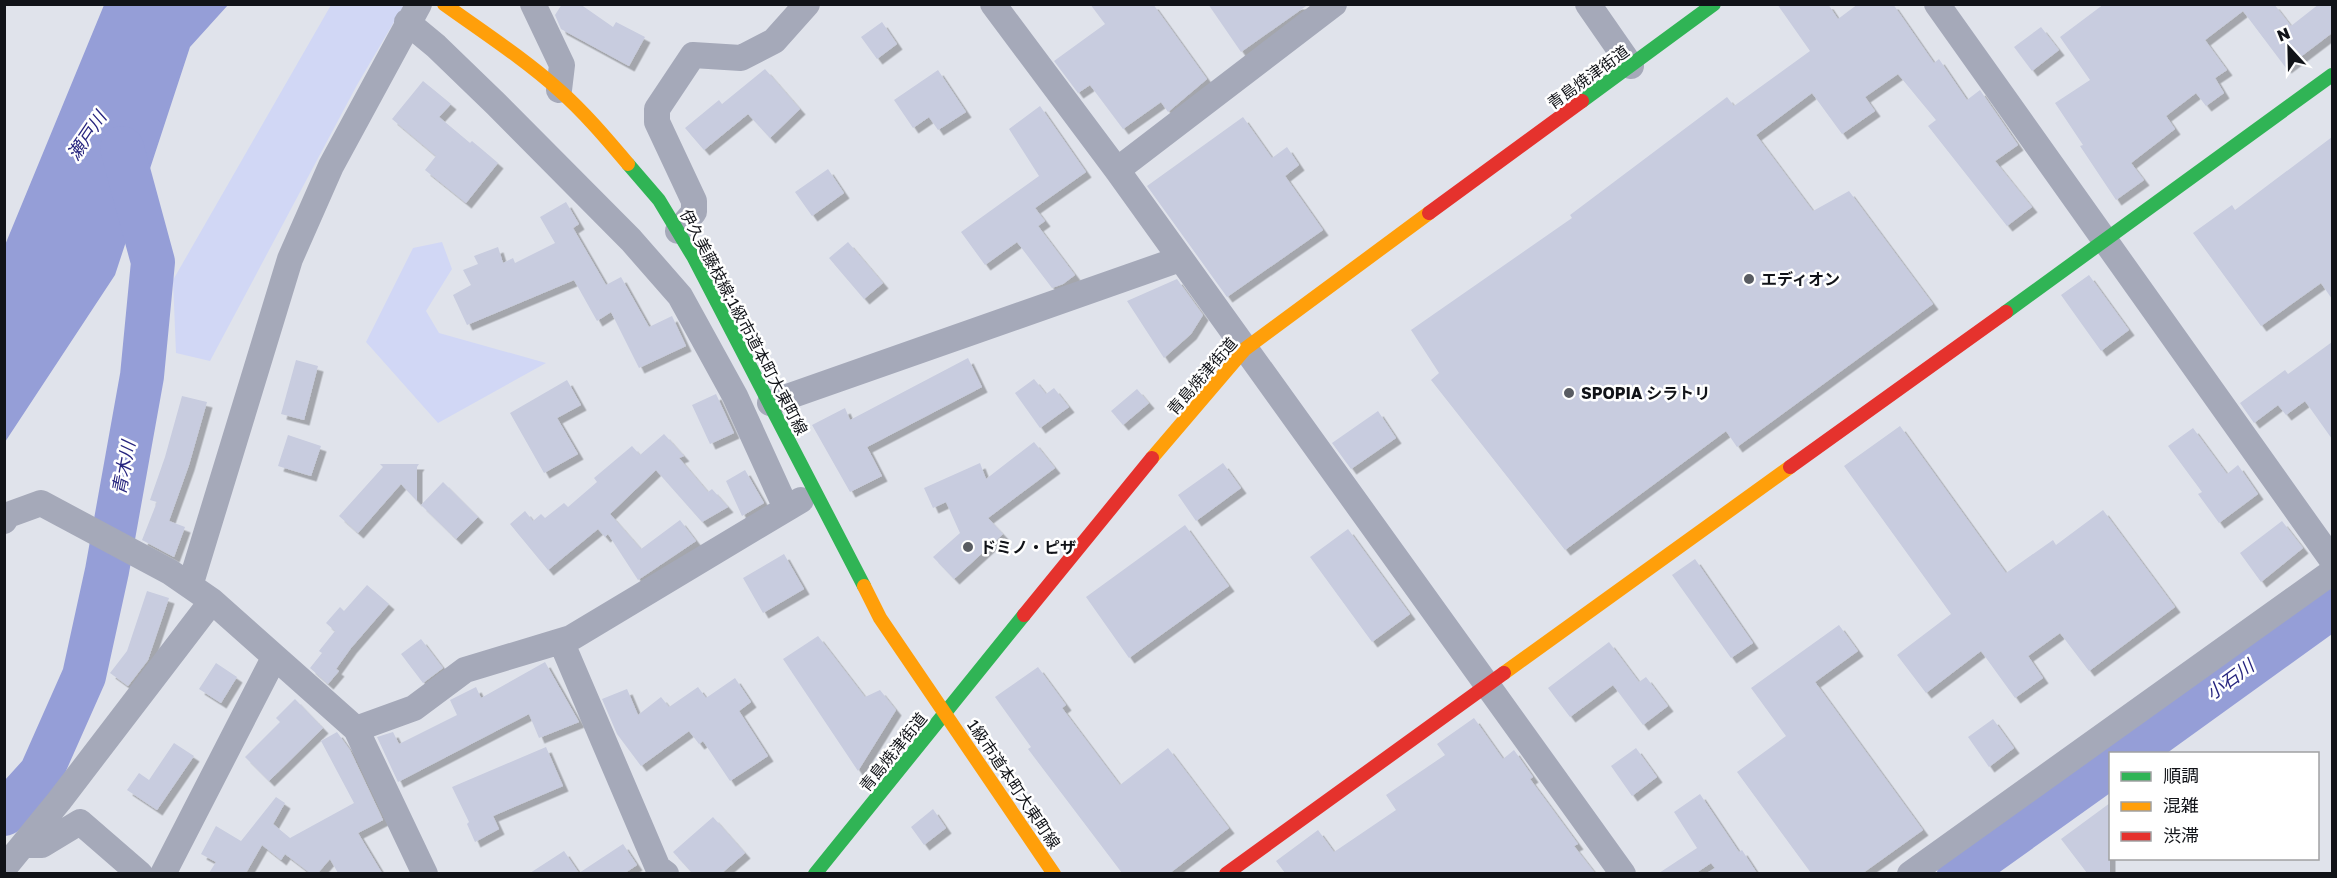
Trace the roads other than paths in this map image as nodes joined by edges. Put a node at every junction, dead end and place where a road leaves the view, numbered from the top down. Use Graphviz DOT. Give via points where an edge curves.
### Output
graph roads {
  1 [pos="444,4"];
  2 [pos="533,4"];
  3 [pos="807,4"];
  4 [pos="993,4"];
  5 [pos="1334,4"];
  6 [pos="1588,4"];
  7 [pos="1714,4"];
  8 [pos="1937,4"];
  9 [pos="413,13"];
  10 [pos="1631,66"];
  11 [pos="2332,75"];
  12 [pos="559,90"];
  13 [pos="1117,170"];
  14 [pos="678,231"];
  15 [pos="2107,241"];
  16 [pos="1180,259"];
  17 [pos="1245,349"];
  18 [pos="770,403"];
  19 [pos="816,492"];
  20 [pos="786,508"];
  21 [pos="4,521"];
  22 [pos="2332,560"];
  23 [pos="2332,572"];
  24 [pos="190,586"];
  25 [pos="212,601"];
  26 [pos="561,641"];
  27 [pos="274,658"];
  28 [pos="1487,684"];
  29 [pos="946,713"];
  30 [pos="356,729"];
  31 [pos="23,845"];
  32 [pos="4,868"];
  33 [pos="140,873"];
  34 [pos="163,873"];
  35 [pos="425,873"];
  36 [pos="666,873"];
  37 [pos="815,873"];
  38 [pos="1054,873"];
  39 [pos="1226,873"];
  40 [pos="1623,873"];
  41 [pos="1910,873"];
  1 -- 12 [label="main road, 伊久美藤枝線;1級市道本町大東町線"];
  2 -- 12 [label="street" via="562,65"];
  3 -- 14 [label="street" via="774,41 741,58 693,55 657,109 657,122 694,201 694,212"];
  4 -- 13 [label="street"];
  5 -- 13 [label="street"];
  6 -- 10 [label="street"];
  7 -- 10 [label="main road, 青島焼津街道"];
  8 -- 15 [label="street"];
  9 -- 20 [label="street" via="436,46 631,240 680,296 735,396"];
  9 -- 24 [label="street" via="331,166 290,259"];
  10 -- 17 [label="main road, 青島焼津街道"];
  11 -- 15 [label="main road"];
  12 -- 14 [label="main road, 伊久美藤枝線;1級市道本町大東町線" via="659,200"];
  13 -- 16 [label="street"];
  14 -- 18 [label="main road, 伊久美藤枝線;1級市道本町大東町線"];
  15 -- 22 [label="street"];
  15 -- 28 [label="main road"];
  16 -- 17 [label="street"];
  16 -- 18 [label="street"];
  17 -- 28 [label="street"];
  17 -- 29 [label="main road, 青島焼津街道" via="1092,530"];
  18 -- 19 [label="main road, 伊久美藤枝線;1級市道本町大東町線"];
  19 -- 20 [label="street"];
  19 -- 29 [label="main road, 伊久美藤枝線;1級市道本町大東町線" via="880,618"];
  20 -- 26 [label="street"];
  21 -- 24 [label="street" via="8,515 41,503"];
  23 -- 41 [label="street"];
  24 -- 25 [label="street"];
  25 -- 27 [label="street"];
  25 -- 31 [label="street"];
  26 -- 30 [label="street" via="465,670 414,708"];
  26 -- 36 [label="street" via="658,868"];
  27 -- 30 [label="street"];
  27 -- 34 [label="street"];
  28 -- 39 [label="main road"];
  28 -- 40 [label="street"];
  29 -- 37 [label="main road, 青島焼津街道"];
  29 -- 38 [label="main road, 1級市道本町大東町線"];
  30 -- 35 [label="street"];
  31 -- 32 [label="street"];
  31 -- 33 [label="street" via="42,845 80,822"];
}
